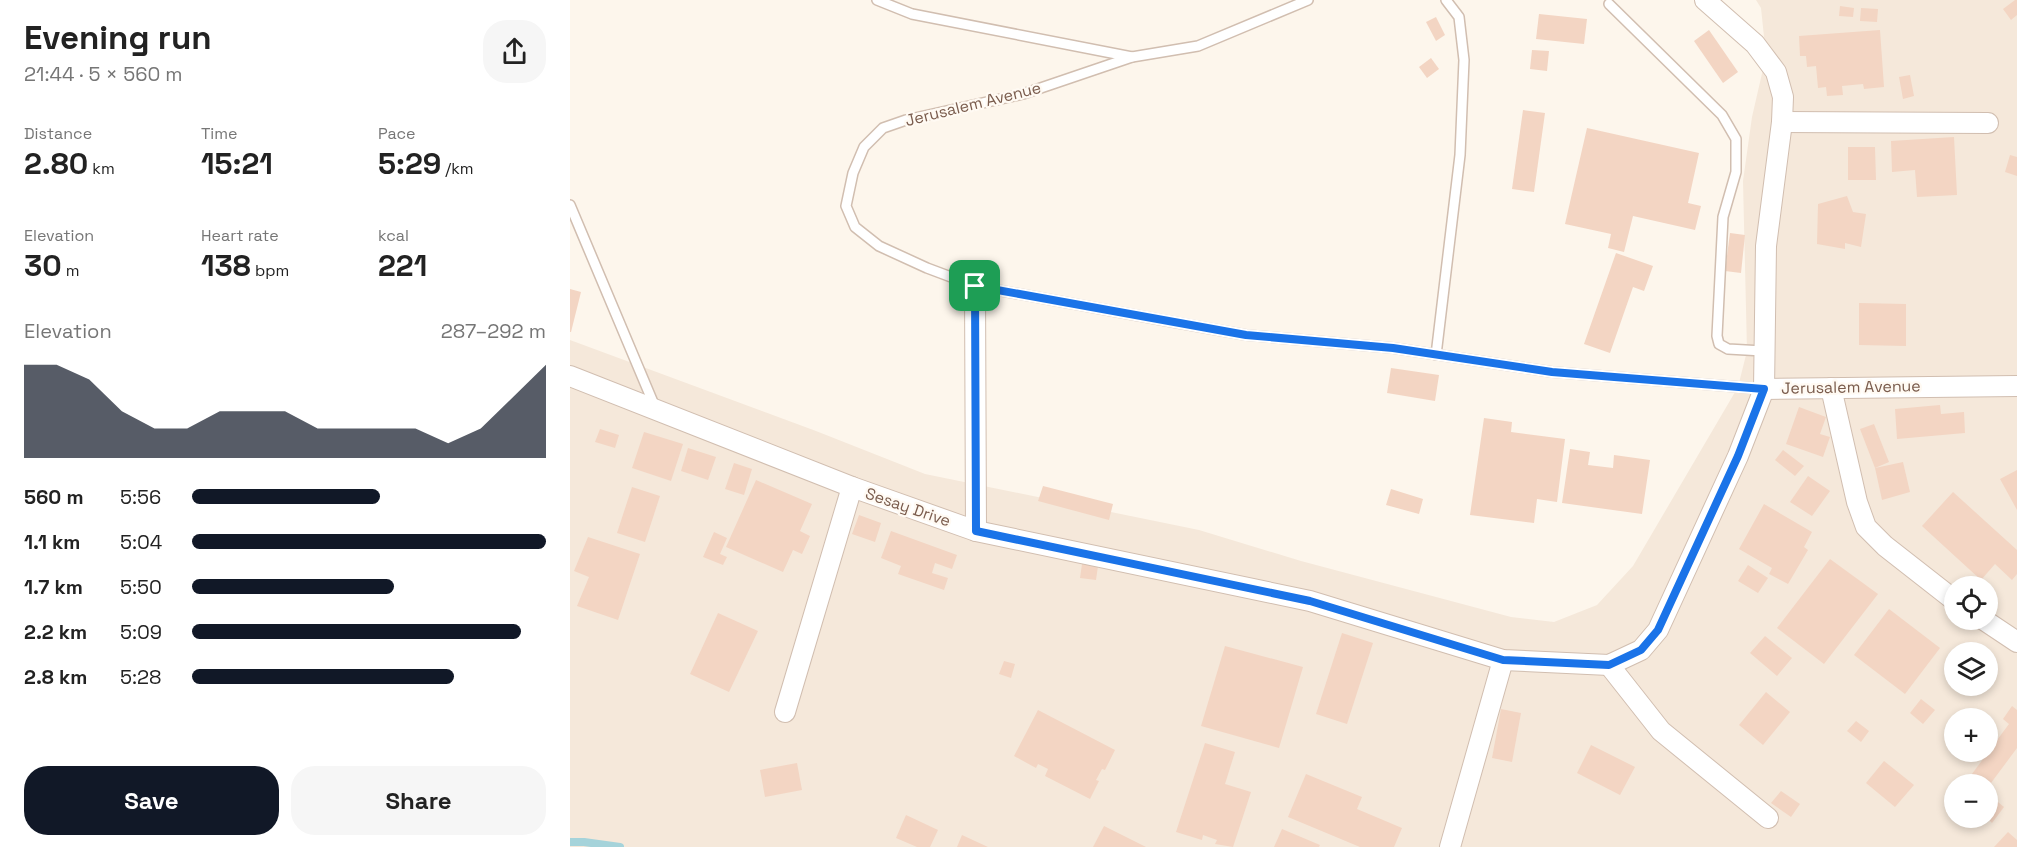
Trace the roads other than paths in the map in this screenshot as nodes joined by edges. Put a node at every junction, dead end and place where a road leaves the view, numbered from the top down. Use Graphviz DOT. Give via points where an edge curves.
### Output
graph roads {
  1 [pos="877,0"];
  2 [pos="1308,0"];
  3 [pos="1446,0"];
  4 [pos="1705,0"];
  5 [pos="1610,4"];
  6 [pos="1132,57"];
  7 [pos="1782,122"];
  8 [pos="1988,123"];
  9 [pos="570,205"];
  10 [pos="975,286"];
  11 [pos="1763,351"];
  12 [pos="1436,355"];
  13 [pos="570,376"];
  14 [pos="2017,386"];
  15 [pos="1831,388"];
  16 [pos="1764,389"];
  17 [pos="656,409"];
  18 [pos="852,488"];
  19 [pos="976,531"];
  20 [pos="1944,592"];
  21 [pos="1998,629"];
  22 [pos="2017,642"];
  23 [pos="1503,660"];
  24 [pos="1609,665"];
  25 [pos="785,712"];
  26 [pos="1768,818"];
  27 [pos="1450,847"];
  1 -- 6 [label="lane" via="912,14"];
  2 -- 6 [label="lane" via="1198,46"];
  3 -- 12 [label="lane" via="1459,17 1464,60 1460,155"];
  4 -- 7 [label="street" via="1755,44 1776,72"];
  5 -- 11 [label="lane" via="1722,115 1736,139 1736,172 1723,217 1716,336 1719,344 1728,349"];
  6 -- 10 [label="lane, Jerusalem Avenue" via="1023,94 906,120 883,128 864,147 846,206 855,227 879,246"];
  7 -- 8 [label="street"];
  7 -- 11 [label="street" via="1766,246"];
  9 -- 17 [label="lane"];
  10 -- 12 [label="lane, Jerusalem Avenue" via="1246,335"];
  10 -- 19 [label="street"];
  11 -- 16 [label="street"];
  12 -- 16 [label="lane, Jerusalem Avenue" via="1552,372"];
  13 -- 17 [label="street, Sesay Drive"];
  14 -- 15 [label="street, Jerusalem Avenue"];
  15 -- 16 [label="street, Jerusalem Avenue"];
  15 -- 20 [label="street" via="1866,527"];
  16 -- 24 [label="street, Sesay Drive" via="1738,456 1658,630 1641,650"];
  17 -- 18 [label="street, Sesay Drive"];
  18 -- 19 [label="street, Sesay Drive"];
  18 -- 25 [label="street"];
  19 -- 23 [label="street, Sesay Drive" via="1310,601"];
  21 -- 22 [label="street"];
  23 -- 24 [label="street, Sesay Drive"];
  23 -- 27 [label="street"];
  24 -- 26 [label="street" via="1661,731"];
}
